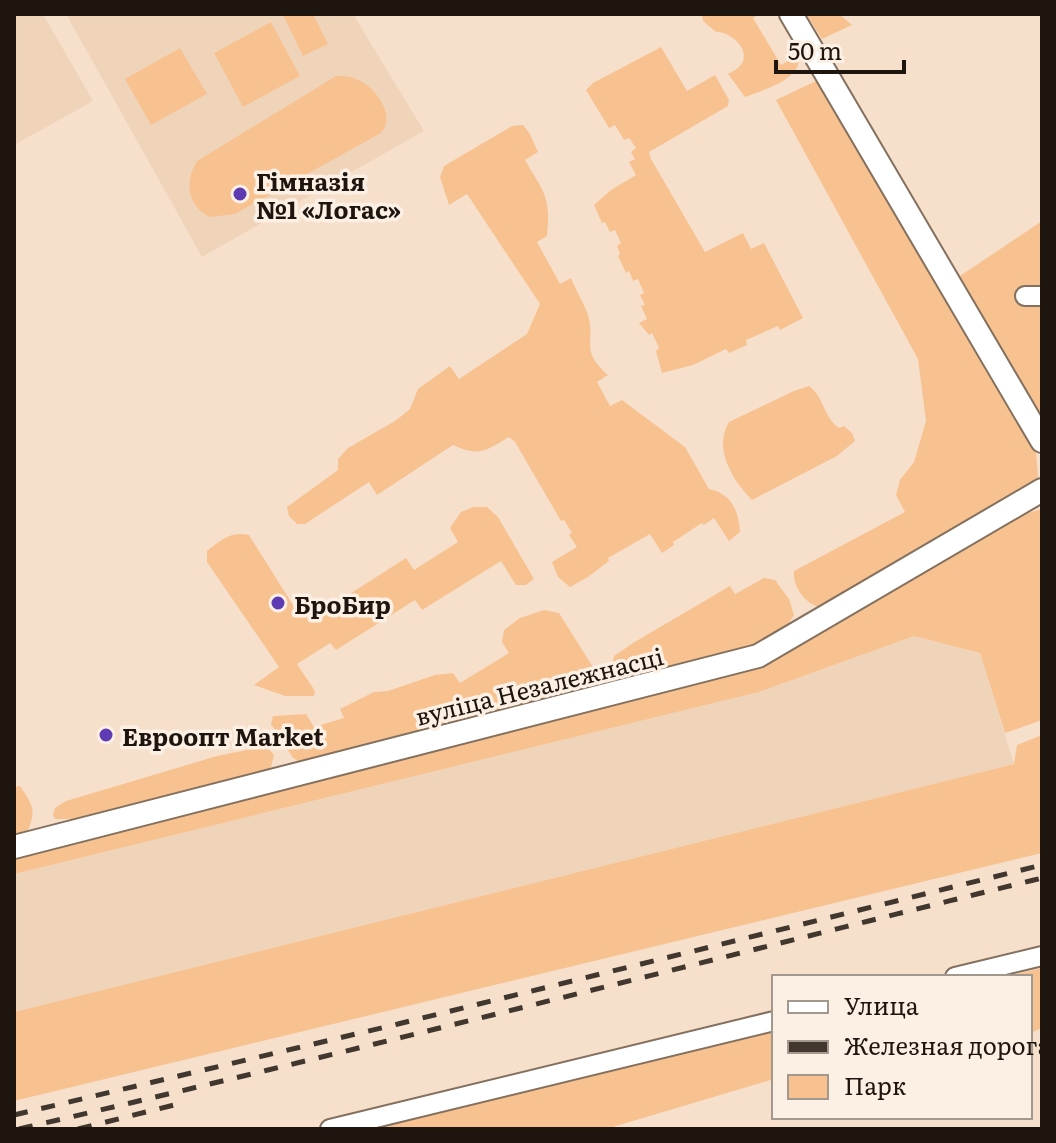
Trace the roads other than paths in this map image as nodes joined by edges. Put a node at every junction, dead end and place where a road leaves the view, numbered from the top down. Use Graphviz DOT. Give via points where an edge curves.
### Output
graph roads {
  1 [pos="791,14"];
  2 [pos="1042,441"];
  3 [pos="1042,490"];
  4 [pos="14,847"];
  5 [pos="1042,956"];
  6 [pos="963,975"];
  7 [pos="772,1021"];
  8 [pos="330,1129"];
  1 -- 2 [label="main road"];
  3 -- 4 [label="main road, вуліца Незалежнасці" via="758,656"];
  5 -- 6 [label="street"];
  7 -- 8 [label="street"];
}
